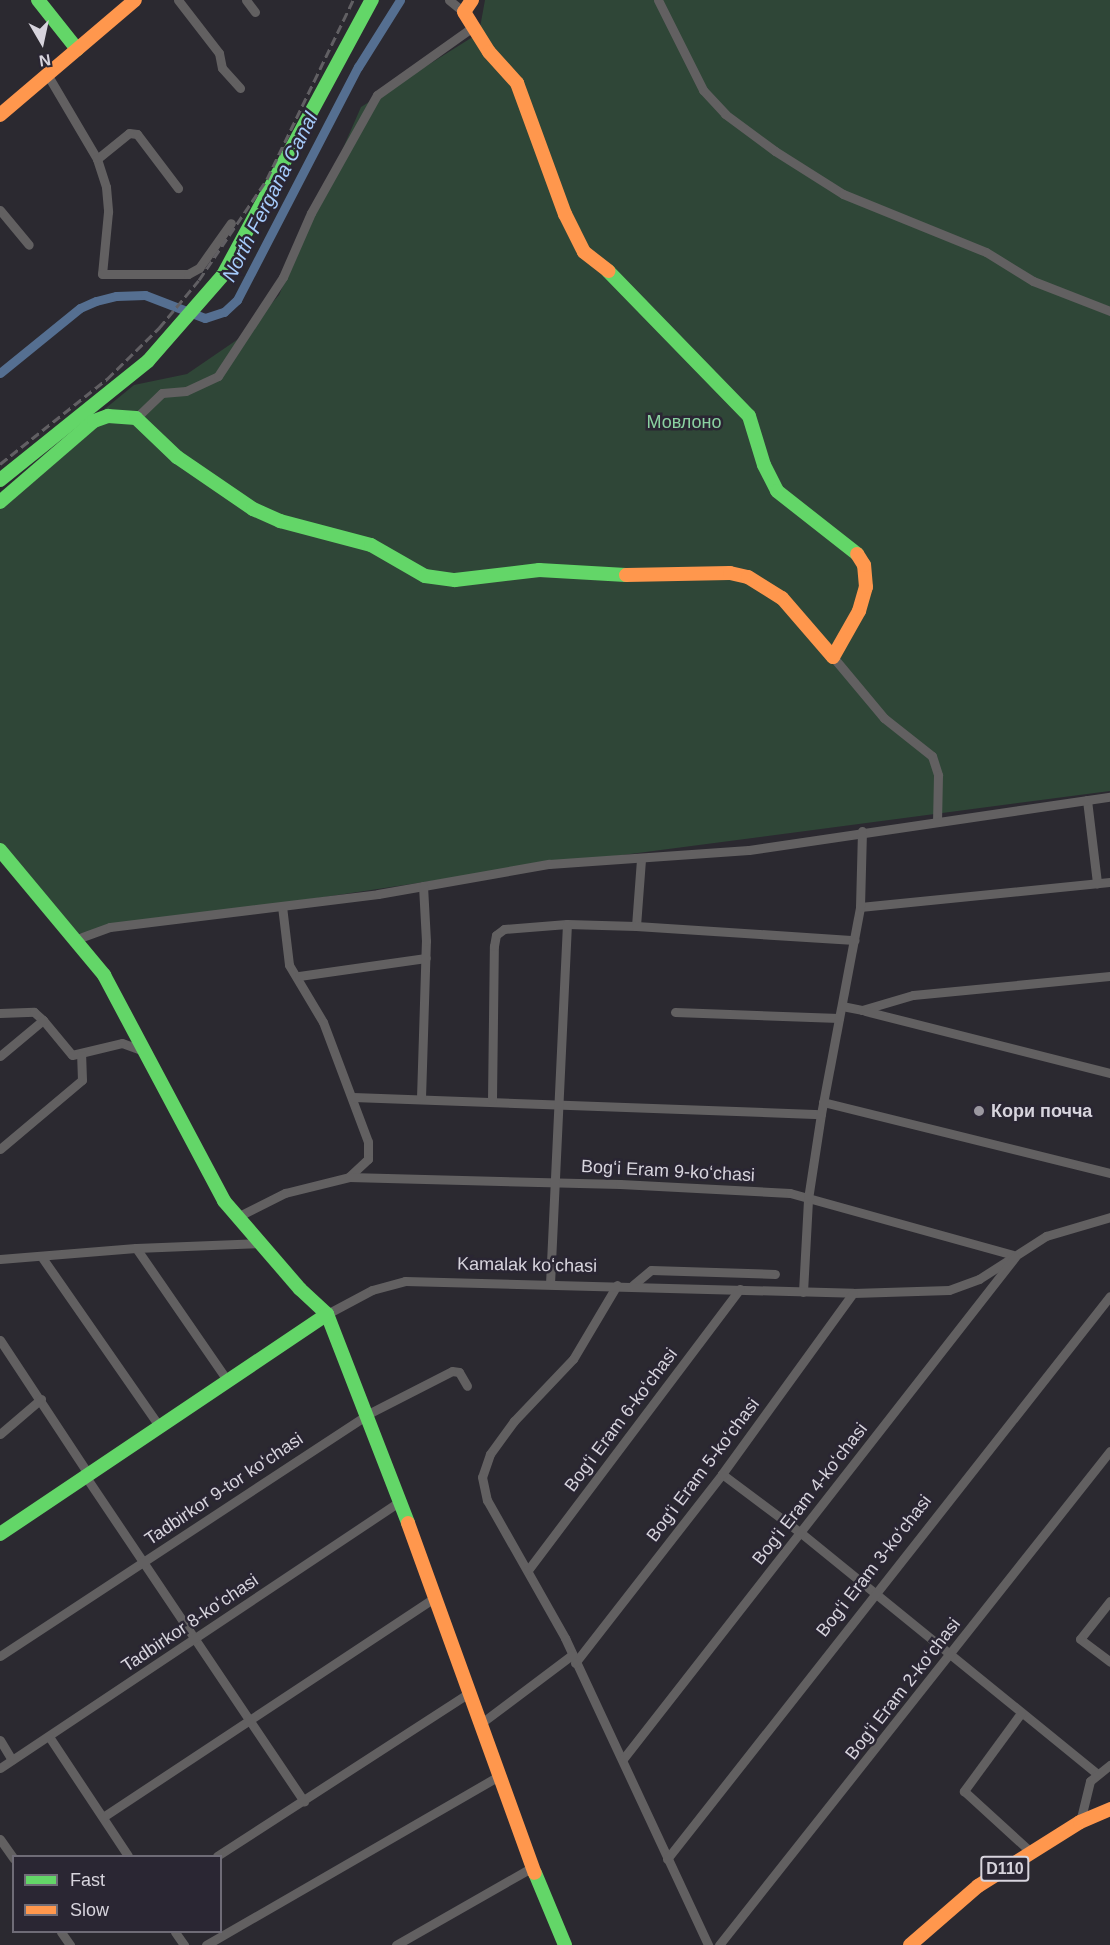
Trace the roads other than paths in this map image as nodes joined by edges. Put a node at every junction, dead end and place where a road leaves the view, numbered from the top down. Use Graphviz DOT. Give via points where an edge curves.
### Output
graph roads {
  1 [pos="38,0"];
  2 [pos="135,0"];
  3 [pos="178,0"];
  4 [pos="246,0"];
  5 [pos="372,0"];
  6 [pos="449,0"];
  7 [pos="472,0"];
  8 [pos="658,0"];
  9 [pos="255,12"];
  10 [pos="464,12"];
  11 [pos="474,26"];
  12 [pos="77,49"];
  13 [pos="47,74"];
  14 [pos="240,88"];
  15 [pos="0,115"];
  16 [pos="97,159"];
  17 [pos="178,188"];
  18 [pos="0,210"];
  19 [pos="231,223"];
  20 [pos="29,245"];
  21 [pos="1110,311"];
  22 [pos="136,418"];
  23 [pos="0,480"];
  24 [pos="0,502"];
  25 [pos="833,657"];
  26 [pos="1110,797"];
  27 [pos="1087,800"];
  28 [pos="937,820"];
  29 [pos="862,831"];
  30 [pos="0,850"];
  31 [pos="640,859"];
  32 [pos="1110,882"];
  33 [pos="1097,883"];
  34 [pos="423,886"];
  35 [pos="282,906"];
  36 [pos="860,907"];
  37 [pos="567,924"];
  38 [pos="636,926"];
  39 [pos="74,940"];
  40 [pos="855,940"];
  41 [pos="426,958"];
  42 [pos="299,976"];
  43 [pos="1110,976"];
  44 [pos="842,1006"];
  45 [pos="862,1010"];
  46 [pos="675,1012"];
  47 [pos="0,1013"];
  48 [pos="839,1018"];
  49 [pos="43,1020"];
  50 [pos="149,1053"];
  51 [pos="81,1055"];
  52 [pos="0,1056"];
  53 [pos="1110,1072"];
  54 [pos="353,1097"];
  55 [pos="421,1098"];
  56 [pos="492,1101"];
  57 [pos="823,1102"];
  58 [pos="560,1103"];
  59 [pos="821,1114"];
  60 [pos="0,1149"];
  61 [pos="1110,1173"];
  62 [pos="349,1177"];
  63 [pos="558,1182"];
  64 [pos="808,1199"];
  65 [pos="237,1217"];
  66 [pos="1110,1217"];
  67 [pos="259,1243"];
  68 [pos="136,1248"];
  69 [pos="1021,1249"];
  70 [pos="1013,1255"];
  71 [pos="41,1256"];
  72 [pos="0,1259"];
  73 [pos="775,1274"];
  74 [pos="550,1284"];
  75 [pos="617,1285"];
  76 [pos="633,1285"];
  77 [pos="740,1289"];
  78 [pos="803,1292"];
  79 [pos="854,1293"];
  80 [pos="1110,1296"];
  81 [pos="327,1314"];
  82 [pos="1,1344"];
  83 [pos="227,1380"];
  84 [pos="467,1386"];
  85 [pos="41,1399"];
  86 [pos="368,1414"];
  87 [pos="159,1426"];
  88 [pos="0,1434"];
  89 [pos="1110,1451"];
  90 [pos="722,1474"];
  91 [pos="88,1476"];
  92 [pos="398,1503"];
  93 [pos="801,1533"];
  94 [pos="0,1534"];
  95 [pos="143,1563"];
  96 [pos="528,1570"];
  97 [pos="873,1593"];
  98 [pos="434,1598"];
  99 [pos="1110,1601"];
  100 [pos="196,1639"];
  101 [pos="0,1656"];
  102 [pos="950,1656"];
  103 [pos="573,1659"];
  104 [pos="1110,1662"];
  105 [pos="469,1693"];
  106 [pos="1021,1713"];
  107 [pos="250,1719"];
  108 [pos="480,1724"];
  109 [pos="50,1738"];
  110 [pos="0,1740"];
  111 [pos="623,1759"];
  112 [pos="12,1760"];
  113 [pos="1110,1765"];
  114 [pos="0,1768"];
  115 [pos="1096,1773"];
  116 [pos="500,1775"];
  117 [pos="304,1802"];
  118 [pos="1110,1809"];
  119 [pos="103,1817"];
  120 [pos="1080,1822"];
  121 [pos="0,1839"];
  122 [pos="1032,1853"];
  123 [pos="127,1855"];
  124 [pos="220,1855"];
  125 [pos="12,1856"];
  126 [pos="667,1859"];
  127 [pos="533,1868"];
  128 [pos="229,1934"];
  129 [pos="206,1945"];
  130 [pos="233,1945"];
  131 [pos="396,1945"];
  132 [pos="566,1945"];
  133 [pos="708,1945"];
  134 [pos="719,1945"];
  135 [pos="910,1945"];
  1 -- 12 [label="street"];
  2 -- 12 [label="street"];
  3 -- 14 [label="street" via="219,53 222,68"];
  4 -- 9 [label="street"];
  5 -- 23 [label="street" via="247,237 212,288 177,332 72,425"];
  6 -- 10 [label="street"];
  7 -- 10 [label="street"];
  8 -- 21 [label="street" via="703,90 725,114 775,151 843,194 986,252 1034,281"];
  10 -- 11 [label="street"];
  11 -- 22 [label="street" via="377,94 311,213 283,278 218,376 194,389 162,393"];
  11 -- 25 [label="street" via="489,52 517,83 565,214 584,252 617,278 749,416 764,465 777,491 858,555 864,565 866,587 859,611"];
  12 -- 13 [label="street"];
  13 -- 15 [label="street"];
  13 -- 16 [label="street"];
  16 -- 17 [label="street" via="129,133 137,134"];
  16 -- 19 [label="street" via="108,212 100,270 105,277 189,274 199,268"];
  18 -- 20 [label="street"];
  22 -- 24 [label="street" via="108,416 94,421"];
  22 -- 25 [label="street" via="177,457 253,510 372,545 425,576 455,580 539,570 657,577 730,573 748,577 782,598"];
  25 -- 28 [label="street" via="884,718 932,756 938,775"];
  26 -- 27 [label="street"];
  27 -- 28 [label="street"];
  27 -- 33 [label="street"];
  28 -- 29 [label="street"];
  29 -- 31 [label="street" via="749,850"];
  29 -- 36 [label="street"];
  30 -- 39 [label="street"];
  31 -- 34 [label="street" via="549,864"];
  31 -- 38 [label="street"];
  32 -- 33 [label="street"];
  33 -- 36 [label="street"];
  34 -- 35 [label="street"];
  34 -- 41 [label="street"];
  35 -- 39 [label="street" via="110,927"];
  35 -- 42 [label="street" via="287,957"];
  36 -- 40 [label="street"];
  37 -- 38 [label="street"];
  37 -- 56 [label="street" via="510,927 496,935"];
  37 -- 58 [label="street"];
  38 -- 40 [label="street"];
  39 -- 50 [label="street" via="104,975"];
  40 -- 44 [label="street"];
  41 -- 42 [label="street"];
  41 -- 55 [label="street"];
  42 -- 54 [label="street" via="323,1022"];
  43 -- 45 [label="street" via="913,995"];
  44 -- 45 [label="street"];
  44 -- 48 [label="street"];
  45 -- 53 [label="street"];
  46 -- 48 [label="street"];
  47 -- 49 [label="street" via="34,1012"];
  48 -- 57 [label="street"];
  49 -- 51 [label="street" via="68,1052"];
  49 -- 52 [label="street"];
  50 -- 51 [label="street" via="122,1043"];
  50 -- 65 [label="street" via="224,1201"];
  51 -- 60 [label="street" via="82,1080"];
  54 -- 55 [label="street"];
  54 -- 62 [label="street" via="370,1152 364,1166"];
  55 -- 56 [label="street"];
  56 -- 58 [label="street"];
  57 -- 59 [label="street"];
  57 -- 61 [label="street"];
  58 -- 59 [label="street"];
  58 -- 63 [label="street"];
  59 -- 64 [label="street"];
  62 -- 63 [label="street, Bogʻi Eram 9-koʻchasi"];
  62 -- 65 [label="street, Bogʻi Eram 9-koʻchasi" via="285,1192"];
  63 -- 64 [label="street, Bogʻi Eram 9-koʻchasi" via="790,1193"];
  63 -- 74 [label="street"];
  64 -- 70 [label="street, Bogʻi Eram 9-koʻchasi"];
  64 -- 78 [label="street"];
  65 -- 67 [label="street"];
  66 -- 69 [label="street, Kamalak koʻchasi" via="1069,1227"];
  67 -- 68 [label="street"];
  67 -- 81 [label="street"];
  68 -- 71 [label="street"];
  68 -- 83 [label="street"];
  69 -- 70 [label="street, Kamalak koʻchasi"];
  69 -- 93 [label="street, Bogʻi Eram 4-koʻchasi"];
  70 -- 79 [label="street, Kamalak koʻchasi" via="979,1279 950,1290"];
  71 -- 72 [label="street"];
  71 -- 87 [label="street"];
  73 -- 76 [label="street" via="651,1270"];
  74 -- 75 [label="street, Kamalak koʻchasi"];
  74 -- 81 [label="street, Kamalak koʻchasi" via="405,1281 372,1290"];
  75 -- 76 [label="street, Kamalak koʻchasi"];
  75 -- 96 [label="street" via="573,1359 514,1421 485,1464 482,1477 487,1500"];
  76 -- 77 [label="street, Kamalak koʻchasi"];
  77 -- 78 [label="street, Kamalak koʻchasi"];
  77 -- 96 [label="street, Bogʻi Eram 6-koʻchasi"];
  78 -- 79 [label="street, Kamalak koʻchasi"];
  79 -- 90 [label="street, Bogʻi Eram 5-koʻchasi"];
  80 -- 97 [label="street, Bogʻi Eram 3-koʻchasi"];
  81 -- 83 [label="street, Kamalak koʻchasi"];
  81 -- 86 [label="street"];
  82 -- 85 [label="street"];
  83 -- 87 [label="street, Kamalak koʻchasi"];
  84 -- 86 [label="street, Tadbirkor 9-tor koʻchasi" via="459,1372 452,1371"];
  85 -- 88 [label="street"];
  85 -- 91 [label="street"];
  86 -- 92 [label="street"];
  86 -- 95 [label="street, Tadbirkor 9-tor koʻchasi"];
  87 -- 91 [label="street, Kamalak koʻchasi"];
  89 -- 102 [label="street, Bogʻi Eram 2-koʻchasi"];
  90 -- 93 [label="street"];
  90 -- 103 [label="street, Bogʻi Eram 5-koʻchasi"];
  91 -- 94 [label="street, Kamalak koʻchasi"];
  91 -- 95 [label="street"];
  92 -- 98 [label="street"];
  92 -- 100 [label="street, Tadbirkor 8-koʻchasi"];
  93 -- 97 [label="street"];
  93 -- 111 [label="street, Bogʻi Eram 4-koʻchasi"];
  95 -- 100 [label="street"];
  95 -- 101 [label="street, Tadbirkor 9-tor koʻchasi"];
  96 -- 103 [label="street"];
  97 -- 102 [label="street"];
  97 -- 126 [label="street, Bogʻi Eram 3-koʻchasi"];
  98 -- 105 [label="street"];
  98 -- 107 [label="street"];
  99 -- 104 [label="street" via="1080,1639"];
  100 -- 107 [label="street"];
  100 -- 109 [label="street, Tadbirkor 8-koʻchasi"];
  102 -- 106 [label="street"];
  102 -- 134 [label="street, Bogʻi Eram 2-koʻchasi"];
  103 -- 108 [label="street, Bogʻi Eram 5-koʻchasi"];
  103 -- 111 [label="street"];
  105 -- 108 [label="street"];
  105 -- 117 [label="street"];
  106 -- 115 [label="street"];
  106 -- 122 [label="street" via="964,1791"];
  107 -- 117 [label="street"];
  107 -- 119 [label="street"];
  108 -- 116 [label="street"];
  109 -- 112 [label="street, Tadbirkor 8-koʻchasi"];
  109 -- 119 [label="street"];
  110 -- 112 [label="street"];
  111 -- 126 [label="street"];
  112 -- 114 [label="street, Tadbirkor 8-koʻchasi"];
  113 -- 115 [label="street"];
  115 -- 120 [label="street"];
  116 -- 127 [label="street"];
  116 -- 128 [label="street"];
  117 -- 124 [label="street"];
  118 -- 120 [label="street, D110"];
  119 -- 123 [label="street"];
  120 -- 122 [label="street, D110"];
  121 -- 125 [label="street"];
  122 -- 135 [label="street, D110" via="978,1886"];
  126 -- 133 [label="street"];
  127 -- 131 [label="street"];
  127 -- 132 [label="street"];
  128 -- 129 [label="street"];
  128 -- 130 [label="street"];
}
